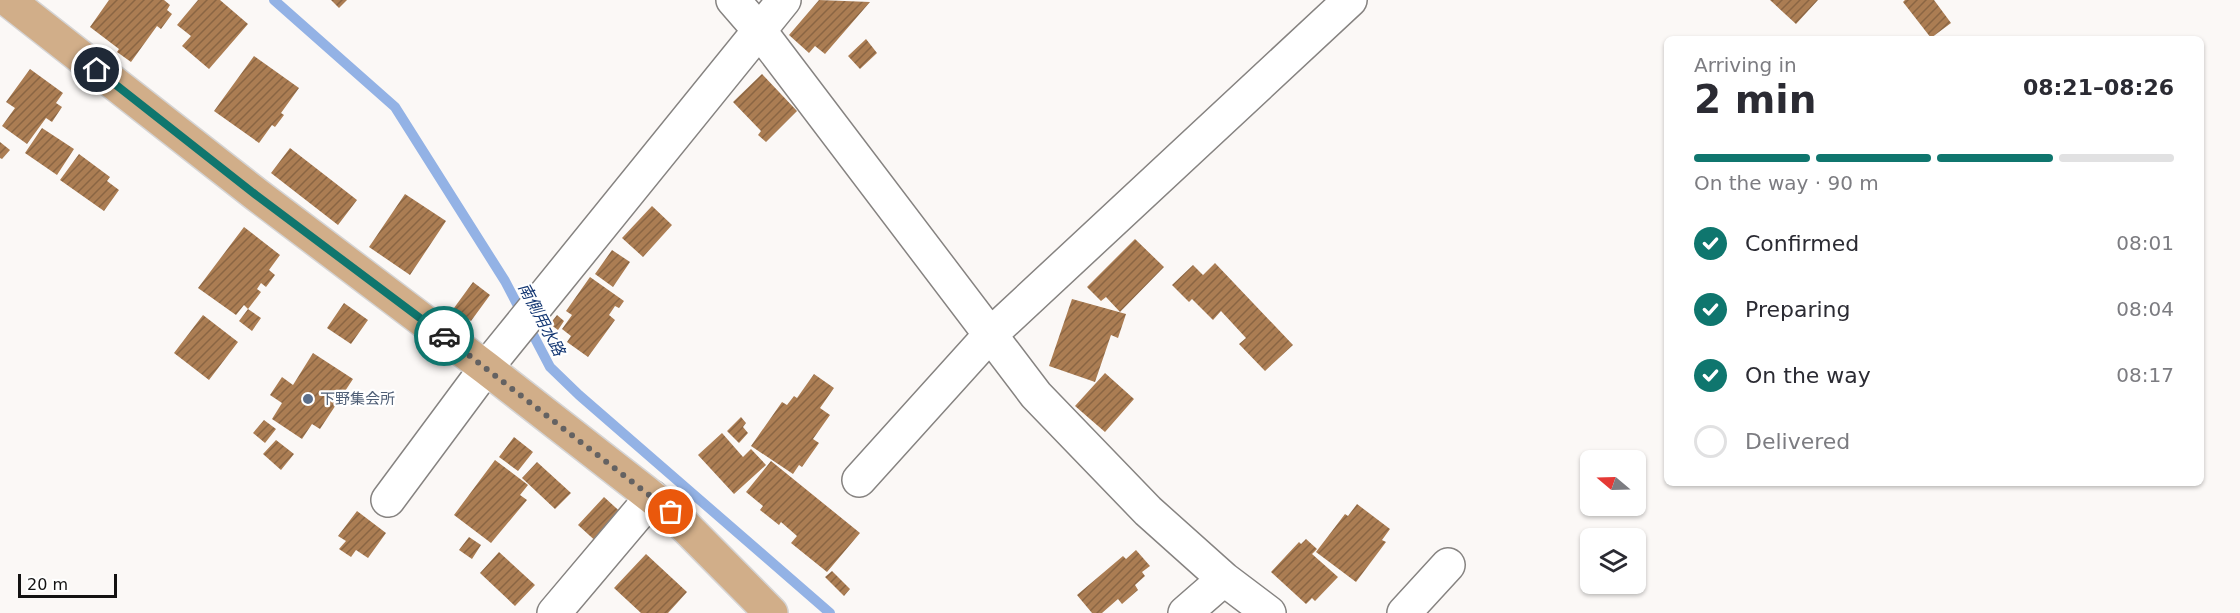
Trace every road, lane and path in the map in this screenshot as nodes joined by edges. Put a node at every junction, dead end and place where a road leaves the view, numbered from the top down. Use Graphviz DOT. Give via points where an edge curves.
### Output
graph roads {
  1 [pos="8,0"];
  2 [pos="733,0"];
  3 [pos="784,0"];
  4 [pos="1350,0"];
  5 [pos="759,30"];
  6 [pos="989,336"];
  7 [pos="486,368"];
  8 [pos="859,480"];
  9 [pos="652,497"];
  10 [pos="388,500"];
  11 [pos="1448,565"];
  12 [pos="1224,579"];
  13 [pos="554,613"];
  14 [pos="771,613"];
  15 [pos="1185,613"];
  16 [pos="1269,613"];
  17 [pos="1404,613"];
  1 -- 7 [label="main road" via="256,195"];
  2 -- 5 [label="street"];
  3 -- 5 [label="street"];
  4 -- 6 [label="street"];
  5 -- 6 [label="street"];
  5 -- 7 [label="street"];
  6 -- 8 [label="street"];
  6 -- 12 [label="street" via="1044,404 1148,512"];
  7 -- 9 [label="main road"];
  7 -- 10 [label="street"];
  9 -- 13 [label="street"];
  9 -- 14 [label="main road"];
  11 -- 17 [label="street"];
  12 -- 15 [label="street"];
  12 -- 16 [label="street"];
}
